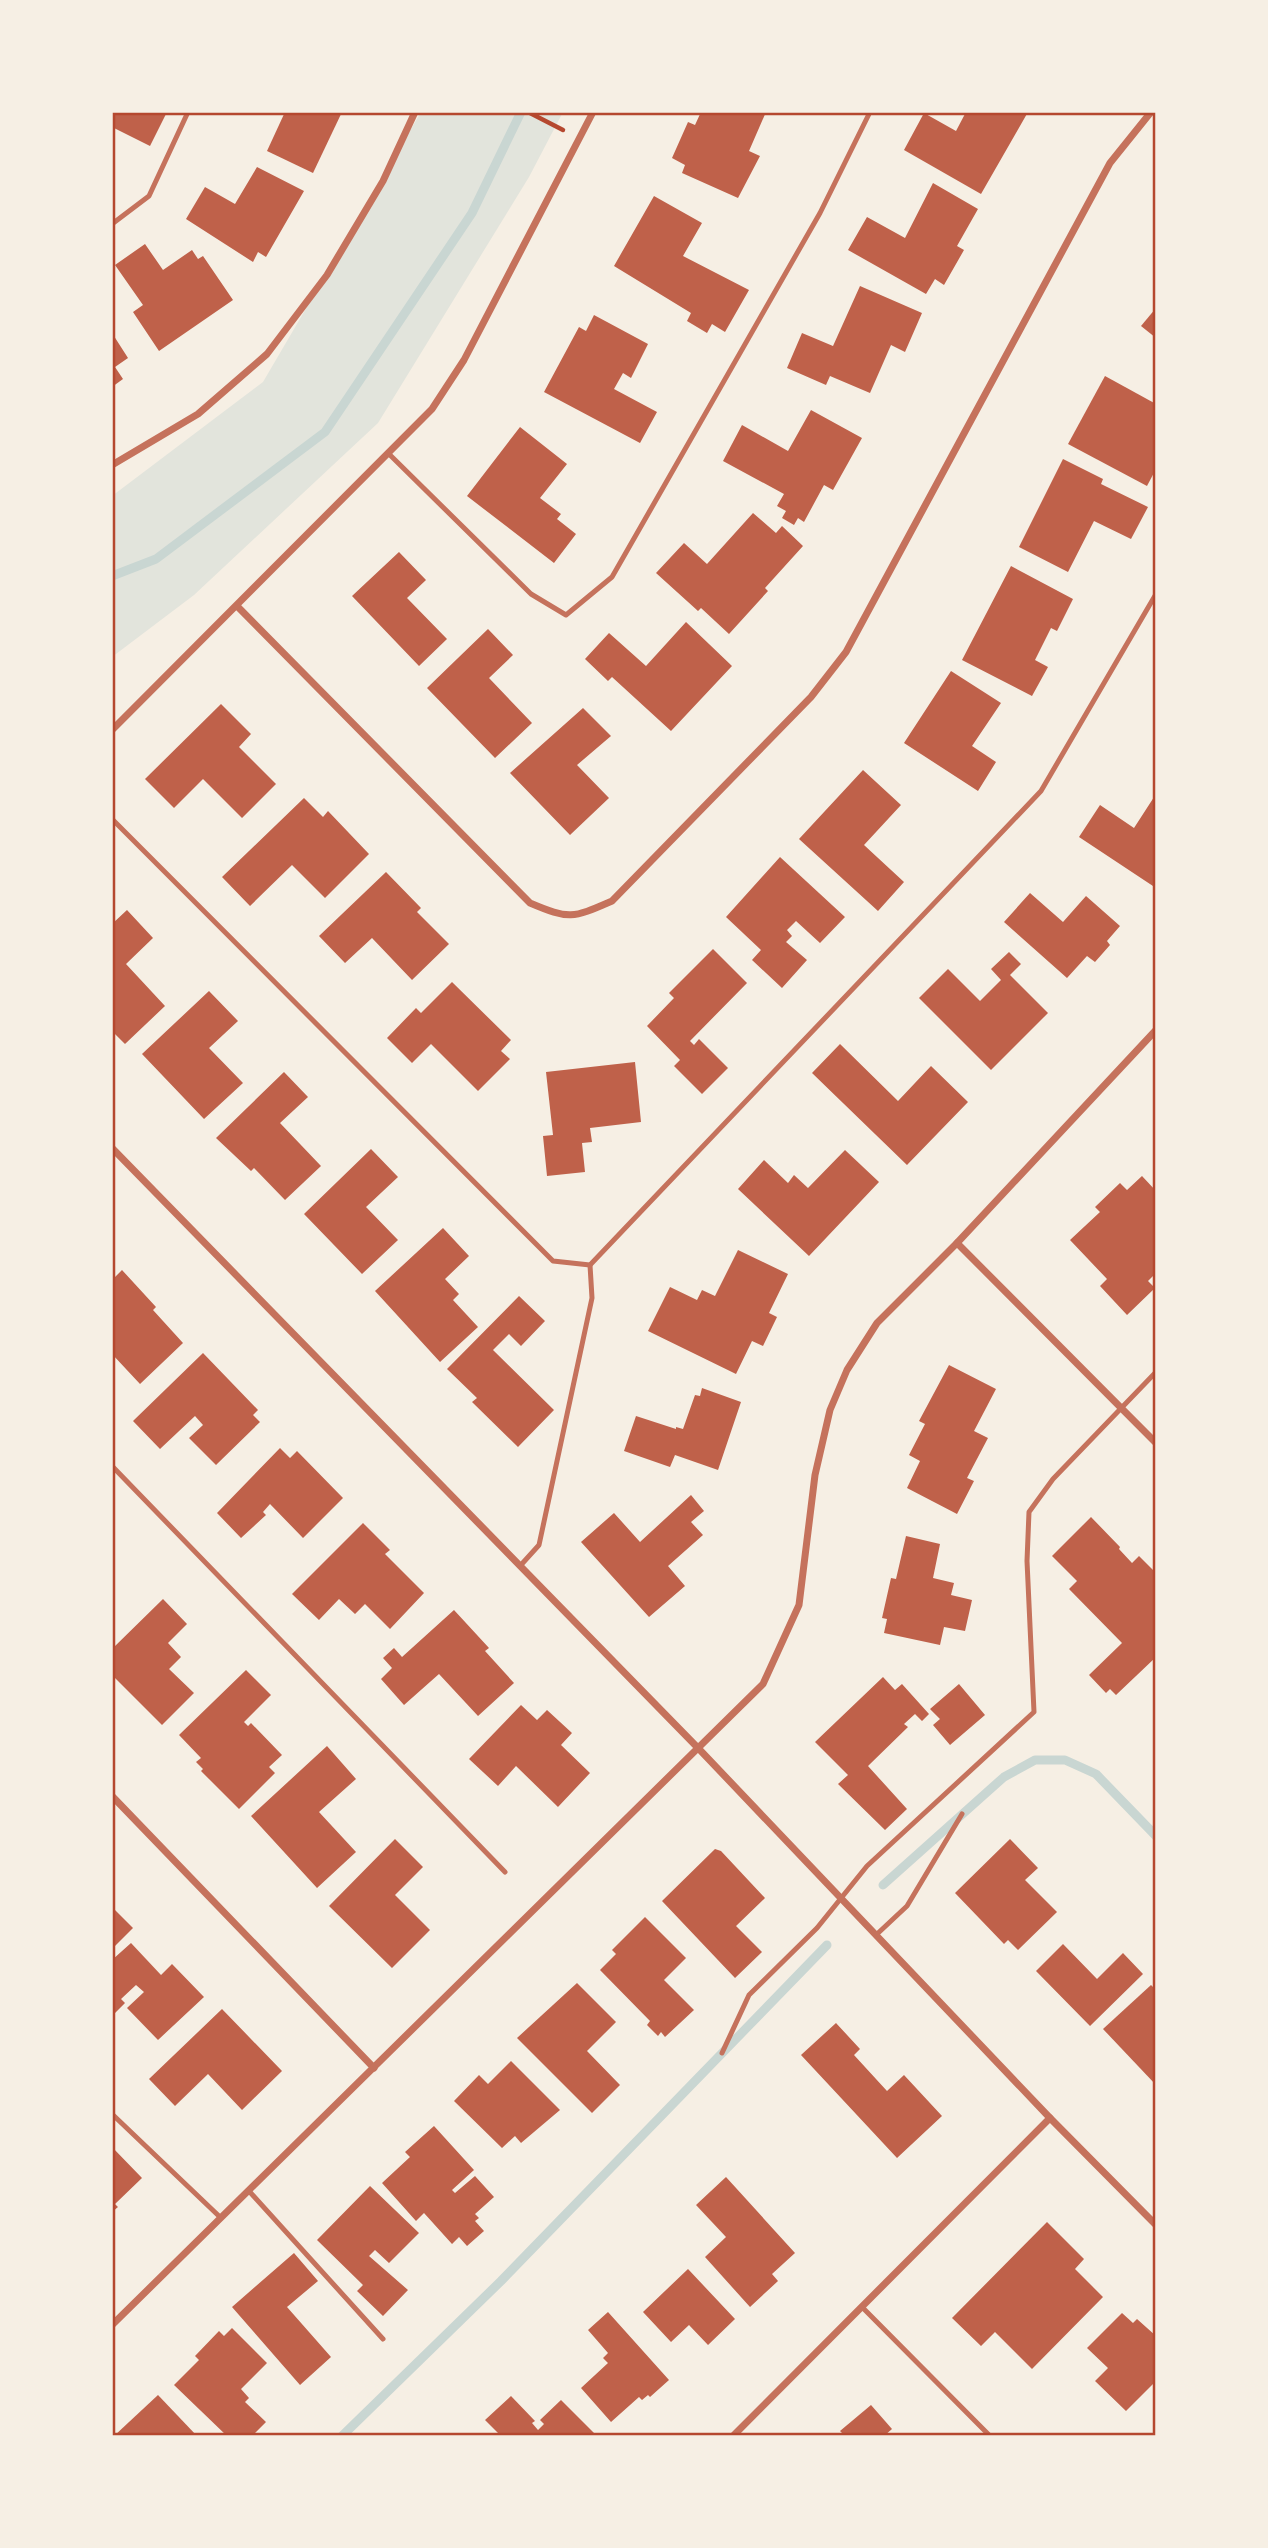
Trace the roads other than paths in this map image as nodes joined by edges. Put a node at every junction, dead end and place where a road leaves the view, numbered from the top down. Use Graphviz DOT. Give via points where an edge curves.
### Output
graph roads {
  1 [pos="188,112"];
  2 [pos="415,112"];
  3 [pos="593,112"];
  4 [pos="870,112"];
  5 [pos="1151,112"];
  6 [pos="112,224"];
  7 [pos="389,454"];
  8 [pos="112,466"];
  9 [pos="1156,594"];
  10 [pos="237,606"];
  11 [pos="112,730"];
  12 [pos="112,820"];
  13 [pos="1156,1030"];
  14 [pos="112,1148"];
  15 [pos="957,1242"];
  16 [pos="590,1265"];
  17 [pos="1156,1372"];
  18 [pos="1121,1407"];
  19 [pos="1156,1443"];
  20 [pos="112,1466"];
  21 [pos="520,1566"];
  22 [pos="699,1749"];
  23 [pos="112,1796"];
  24 [pos="962,1815"];
  25 [pos="505,1872"];
  26 [pos="841,1899"];
  27 [pos="876,1935"];
  28 [pos="722,2053"];
  29 [pos="374,2068"];
  30 [pos="112,2114"];
  31 [pos="1050,2118"];
  32 [pos="249,2191"];
  33 [pos="221,2218"];
  34 [pos="1156,2225"];
  35 [pos="862,2307"];
  36 [pos="112,2325"];
  37 [pos="383,2339"];
  38 [pos="733,2436"];
  39 [pos="990,2436"];
  1 -- 6 [label="lane" via="149,196"];
  2 -- 8 [label="street" via="383,181 327,275 267,354 198,414"];
  3 -- 7 [label="street" via="464,360 432,409"];
  4 -- 7 [label="lane" via="820,213 612,577 566,615 531,594"];
  5 -- 10 [label="street" via="1110,163 846,652 811,697 612,901 578,916 559,915 530,903"];
  7 -- 10 [label="street"];
  9 -- 16 [label="lane" via="1041,791"];
  10 -- 11 [label="street"];
  12 -- 16 [label="lane" via="553,1261"];
  13 -- 15 [label="street"];
  14 -- 21 [label="street"];
  15 -- 18 [label="street"];
  15 -- 22 [label="street" via="877,1323 847,1370 830,1410 815,1475 799,1605 763,1684"];
  16 -- 21 [label="lane" via="592,1298 539,1545"];
  17 -- 18 [label="lane"];
  18 -- 19 [label="street"];
  18 -- 26 [label="lane" via="1053,1479 1029,1512 1034,1712 867,1866"];
  20 -- 25 [label="lane"];
  21 -- 22 [label="street"];
  22 -- 26 [label="street"];
  22 -- 29 [label="street"];
  23 -- 29 [label="street"];
  24 -- 27 [label="lane" via="906,1906"];
  26 -- 27 [label="street"];
  26 -- 28 [label="lane" via="749,1995"];
  27 -- 31 [label="street"];
  29 -- 32 [label="street"];
  30 -- 33 [label="lane"];
  31 -- 34 [label="street"];
  31 -- 35 [label="street"];
  32 -- 33 [label="street"];
  32 -- 37 [label="lane"];
  33 -- 36 [label="street"];
  35 -- 38 [label="street"];
  35 -- 39 [label="lane"];
}
